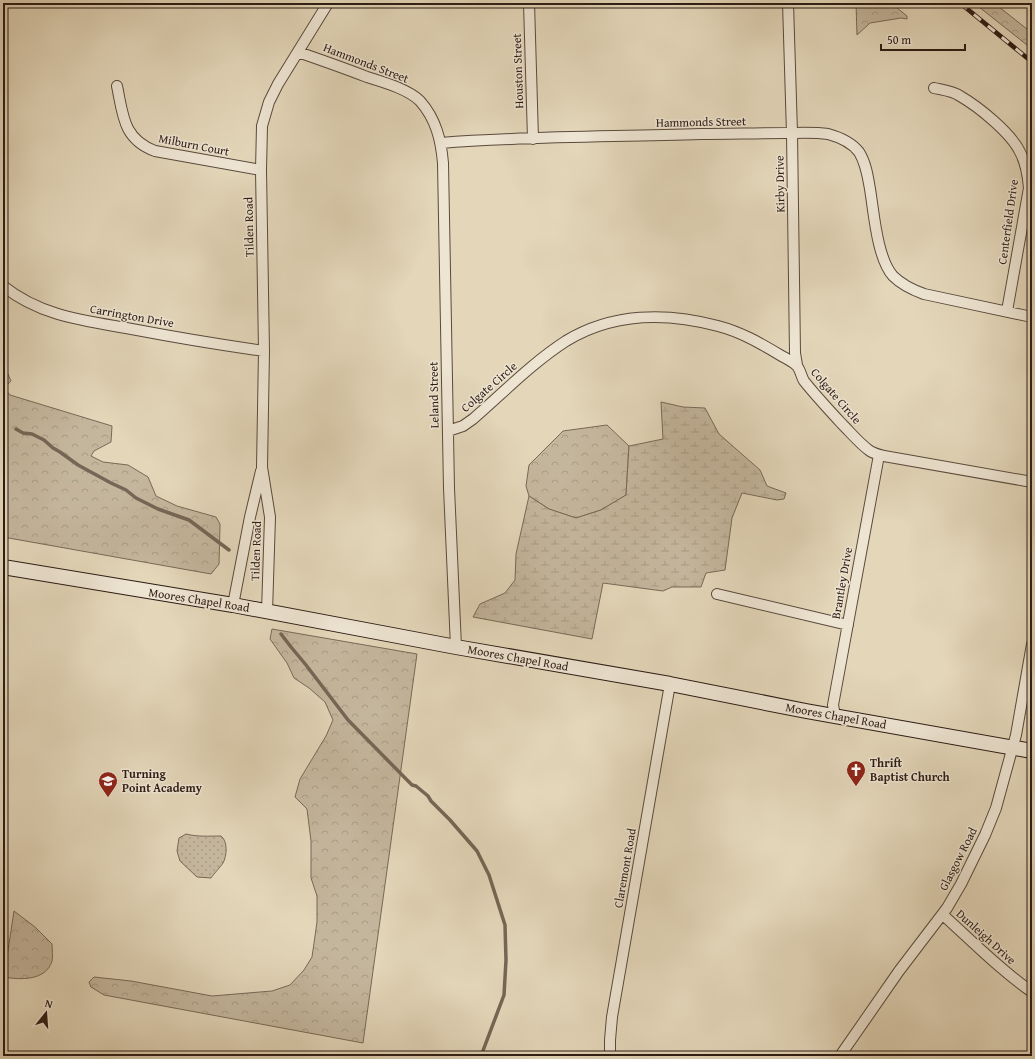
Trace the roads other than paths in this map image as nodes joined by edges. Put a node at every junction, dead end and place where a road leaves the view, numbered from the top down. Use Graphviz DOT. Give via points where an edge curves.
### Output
graph roads {
  1 [pos="328,3"];
  2 [pos="529,3"];
  3 [pos="788,3"];
  4 [pos="298,52"];
  5 [pos="117,86"];
  6 [pos="934,88"];
  7 [pos="792,133"];
  8 [pos="533,139"];
  9 [pos="441,143"];
  10 [pos="261,170"];
  11 [pos="3,286"];
  12 [pos="1007,311"];
  13 [pos="1032,317"];
  14 [pos="264,351"];
  15 [pos="797,365"];
  16 [pos="448,431"];
  17 [pos="879,455"];
  18 [pos="262,467"];
  19 [pos="1032,482"];
  20 [pos="3,567"];
  21 [pos="717,594"];
  22 [pos="233,605"];
  23 [pos="267,612"];
  24 [pos="848,625"];
  25 [pos="1032,644"];
  26 [pos="456,647"];
  27 [pos="670,684"];
  28 [pos="835,716"];
  29 [pos="1013,748"];
  30 [pos="1032,751"];
  31 [pos="943,915"];
  32 [pos="1032,992"];
  33 [pos="610,1056"];
  34 [pos="840,1056"];
  1 -- 4 [label="street, Tilden Road"];
  2 -- 8 [label="street, Houston Street"];
  3 -- 7 [label="street, Kirby Drive"];
  4 -- 9 [label="street, Hammonds Street" via="387,84 414,97 428,112"];
  4 -- 10 [label="street, Tilden Road" via="278,84 266,110 261,140"];
  5 -- 10 [label="street, Milburn Court" via="128,131 141,144 155,151"];
  6 -- 12 [label="street, Centerfield Drive" via="960,95 980,109 1013,141 1025,165 1029,188"];
  7 -- 8 [label="street, Hammonds Street"];
  7 -- 12 [label="street, Hammonds Street" via="828,134 849,143 858,151 868,177 880,246 893,276 924,294"];
  7 -- 15 [label="street, Kirby Drive"];
  8 -- 9 [label="street, Hammonds Street"];
  9 -- 16 [label="street, Leland Street"];
  10 -- 14 [label="street, Tilden Road"];
  11 -- 14 [label="street, Carrington Drive" via="25,302 66,317"];
  12 -- 13 [label="street, Hammonds Street"];
  14 -- 18 [label="street, Tilden Road"];
  15 -- 16 [label="street, Colgate Circle" via="748,337 709,324 654,316 618,320 600,325 562,344 473,419"];
  15 -- 17 [label="street, Colgate Circle" via="814,394 859,442"];
  16 -- 26 [label="street, Leland Street"];
  17 -- 19 [label="street, Colgate Circle"];
  17 -- 24 [label="street, Brantley Drive"];
  18 -- 22 [label="street, Tilden Road"];
  18 -- 23 [label="street, Tilden Road" via="270,517"];
  20 -- 22 [label="main road, Moores Chapel Road"];
  21 -- 24 [label="street"];
  22 -- 23 [label="main road, Moores Chapel Road"];
  23 -- 26 [label="main road, Moores Chapel Road"];
  24 -- 28 [label="street, Brantley Drive" via="833,704"];
  25 -- 29 [label="street, Glasgow Road"];
  26 -- 27 [label="main road, Moores Chapel Road"];
  27 -- 28 [label="main road, Moores Chapel Road"];
  27 -- 33 [label="street, Claremont Road" via="612,1017"];
  28 -- 29 [label="main road, Moores Chapel Road"];
  29 -- 30 [label="main road, Moores Chapel Road"];
  29 -- 31 [label="street, Glasgow Road" via="996,808 985,835 962,884"];
  31 -- 32 [label="street, Dunleigh Drive" via="1014,980"];
  31 -- 34 [label="street, Glasgow Road" via="899,971"];
}
